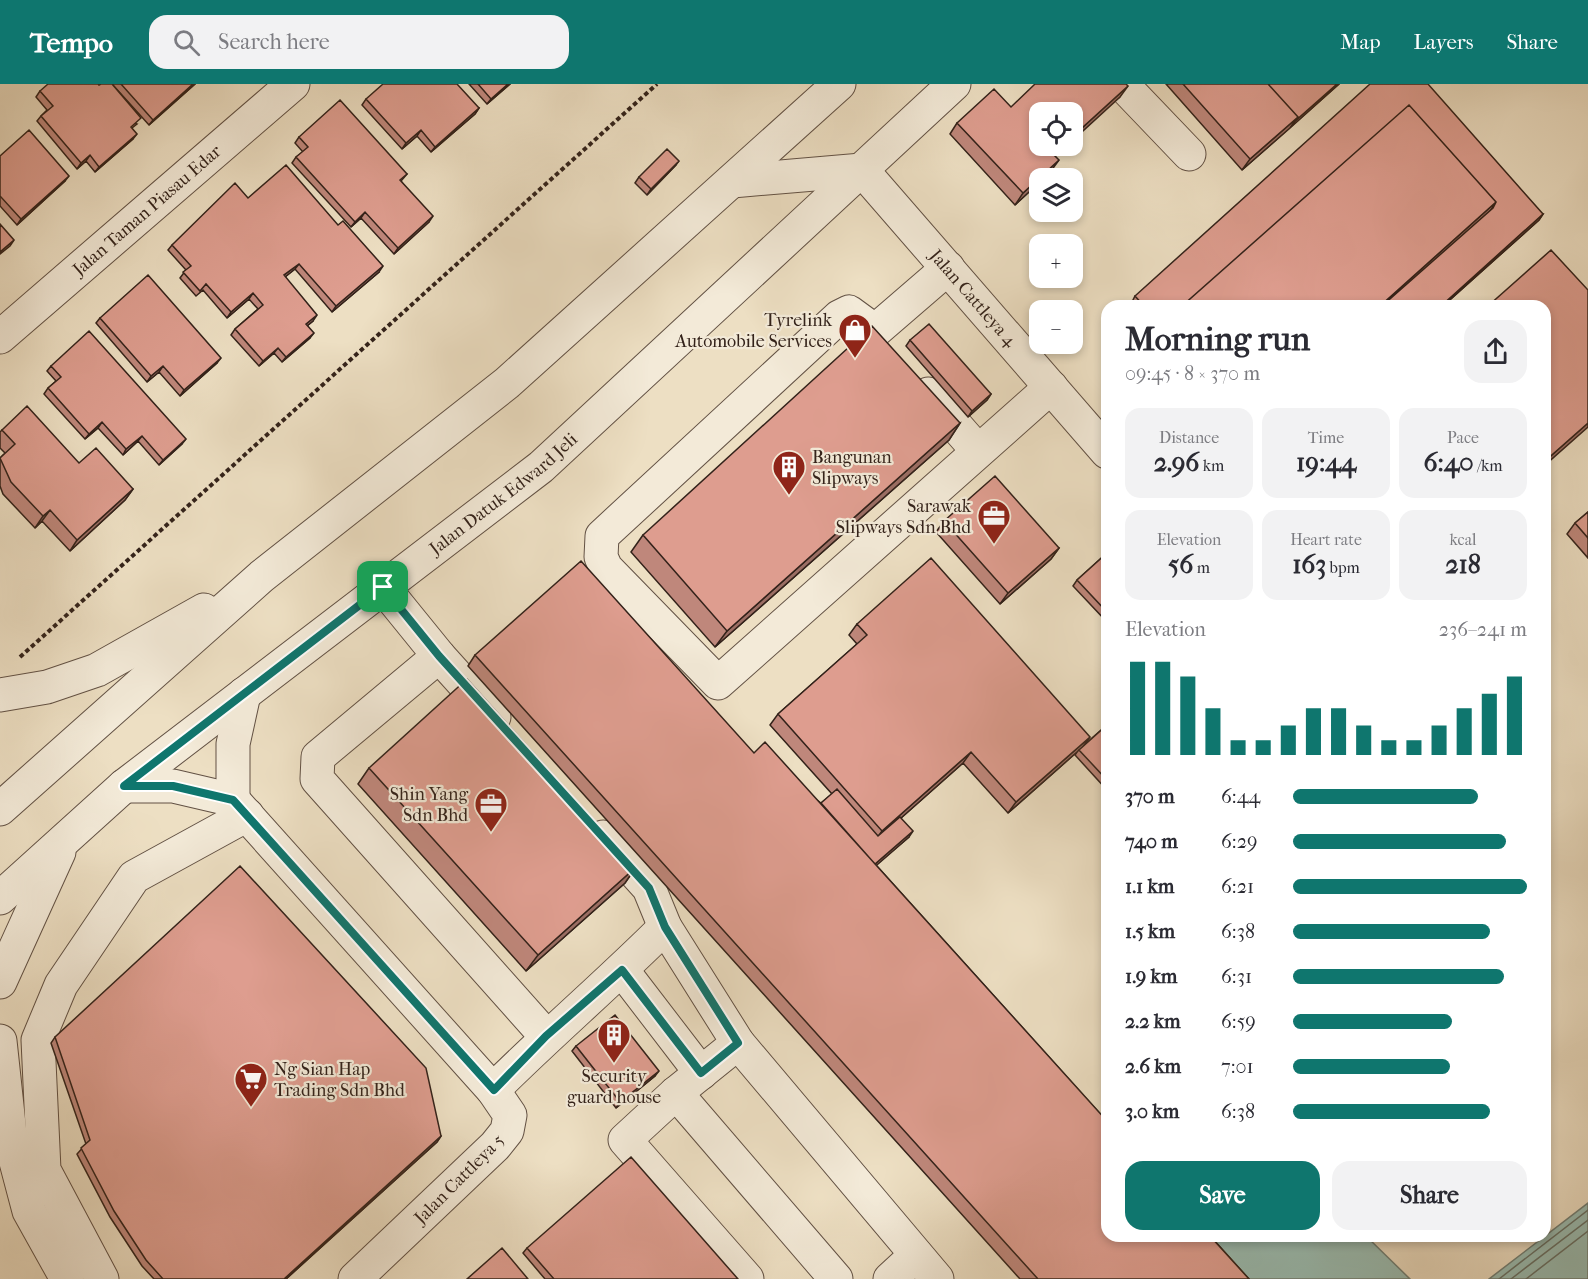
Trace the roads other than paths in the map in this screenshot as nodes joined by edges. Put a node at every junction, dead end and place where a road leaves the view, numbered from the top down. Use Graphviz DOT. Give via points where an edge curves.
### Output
graph roads {
  1 [pos="293,84"];
  2 [pos="839,84"];
  3 [pos="954,84"];
  4 [pos="1122,84"];
  5 [pos="1189,154"];
  6 [pos="862,170"];
  7 [pos="732,181"];
  8 [pos="948,268"];
  9 [pos="875,331"];
  10 [pos="0,338"];
  11 [pos="1051,387"];
  12 [pos="1101,445"];
  13 [pos="978,451"];
  14 [pos="262,576"];
  15 [pos="383,587"];
  16 [pos="439,656"];
  17 [pos="244,694"];
  18 [pos="0,695"];
  19 [pos="512,736"];
  20 [pos="124,786"];
  21 [pos="240,807"];
  22 [pos="0,809"];
  23 [pos="584,816"];
  24 [pos="65,839"];
  25 [pos="0,898"];
  26 [pos="665,927"];
  27 [pos="622,970"];
  28 [pos="0,982"];
  29 [pos="546,1036"];
  30 [pos="0,1041"];
  31 [pos="738,1043"];
  32 [pos="701,1073"];
  33 [pos="494,1090"];
  34 [pos="676,1093"];
  35 [pos="927,1267"];
  36 [pos="67,1279"];
  37 [pos="102,1279"];
  38 [pos="355,1279"];
  39 [pos="747,1279"];
  40 [pos="836,1279"];
  41 [pos="890,1279"];
  1 -- 10 [label="street, Jalan Taman Piasau Edar"];
  2 -- 7 [label="street"];
  3 -- 6 [label="street, Jalan Datuk Edward Jeli"];
  4 -- 5 [label="street"];
  6 -- 7 [label="street"];
  6 -- 8 [label="street, Jalan Cattleya 4"];
  6 -- 15 [label="street, Jalan Datuk Edward Jeli" via="541,468"];
  7 -- 14 [label="street" via="507,383"];
  8 -- 9 [label="street"];
  8 -- 11 [label="street, Jalan Cattleya 4"];
  9 -- 13 [label="street"];
  9 -- 13 [label="street" via="849,312 839,317 602,536 601,557 606,568 718,683"];
  11 -- 12 [label="street, Jalan Cattleya 4"];
  11 -- 13 [label="street"];
  14 -- 18 [label="street" via="97,670 47,687"];
  14 -- 22 [label="street"];
  15 -- 16 [label="street"];
  15 -- 17 [label="street, Jalan Datuk Edward Jeli"];
  16 -- 19 [label="street"];
  16 -- 29 [label="street" via="318,757 317,779"];
  17 -- 20 [label="street, Jalan Datuk Edward Jeli"];
  17 -- 21 [label="street" via="233,744"];
  20 -- 21 [label="street" via="173,786"];
  20 -- 24 [label="street, Jalan Datuk Edward Jeli"];
  21 -- 33 [label="street, Jalan Cattleya 5"];
  21 -- 37 [label="street" via="134,877 61,985 38,1040 44,1170"];
  23 -- 26 [label="street" via="649,888"];
  24 -- 25 [label="street, Jalan Datuk Edward Jeli"];
  24 -- 28 [label="street"];
  26 -- 27 [label="street"];
  26 -- 31 [label="street"];
  27 -- 29 [label="street"];
  27 -- 32 [label="street"];
  29 -- 33 [label="street"];
  30 -- 36 [label="street" via="10,1143 29,1211"];
  31 -- 32 [label="street"];
  31 -- 35 [label="street"];
  32 -- 34 [label="street"];
  33 -- 38 [label="street, Jalan Cattleya 5" via="510,1115 507,1131"];
  34 -- 39 [label="street" via="625,1140"];
  34 -- 40 [label="street"];
  35 -- 41 [label="street"];
}
